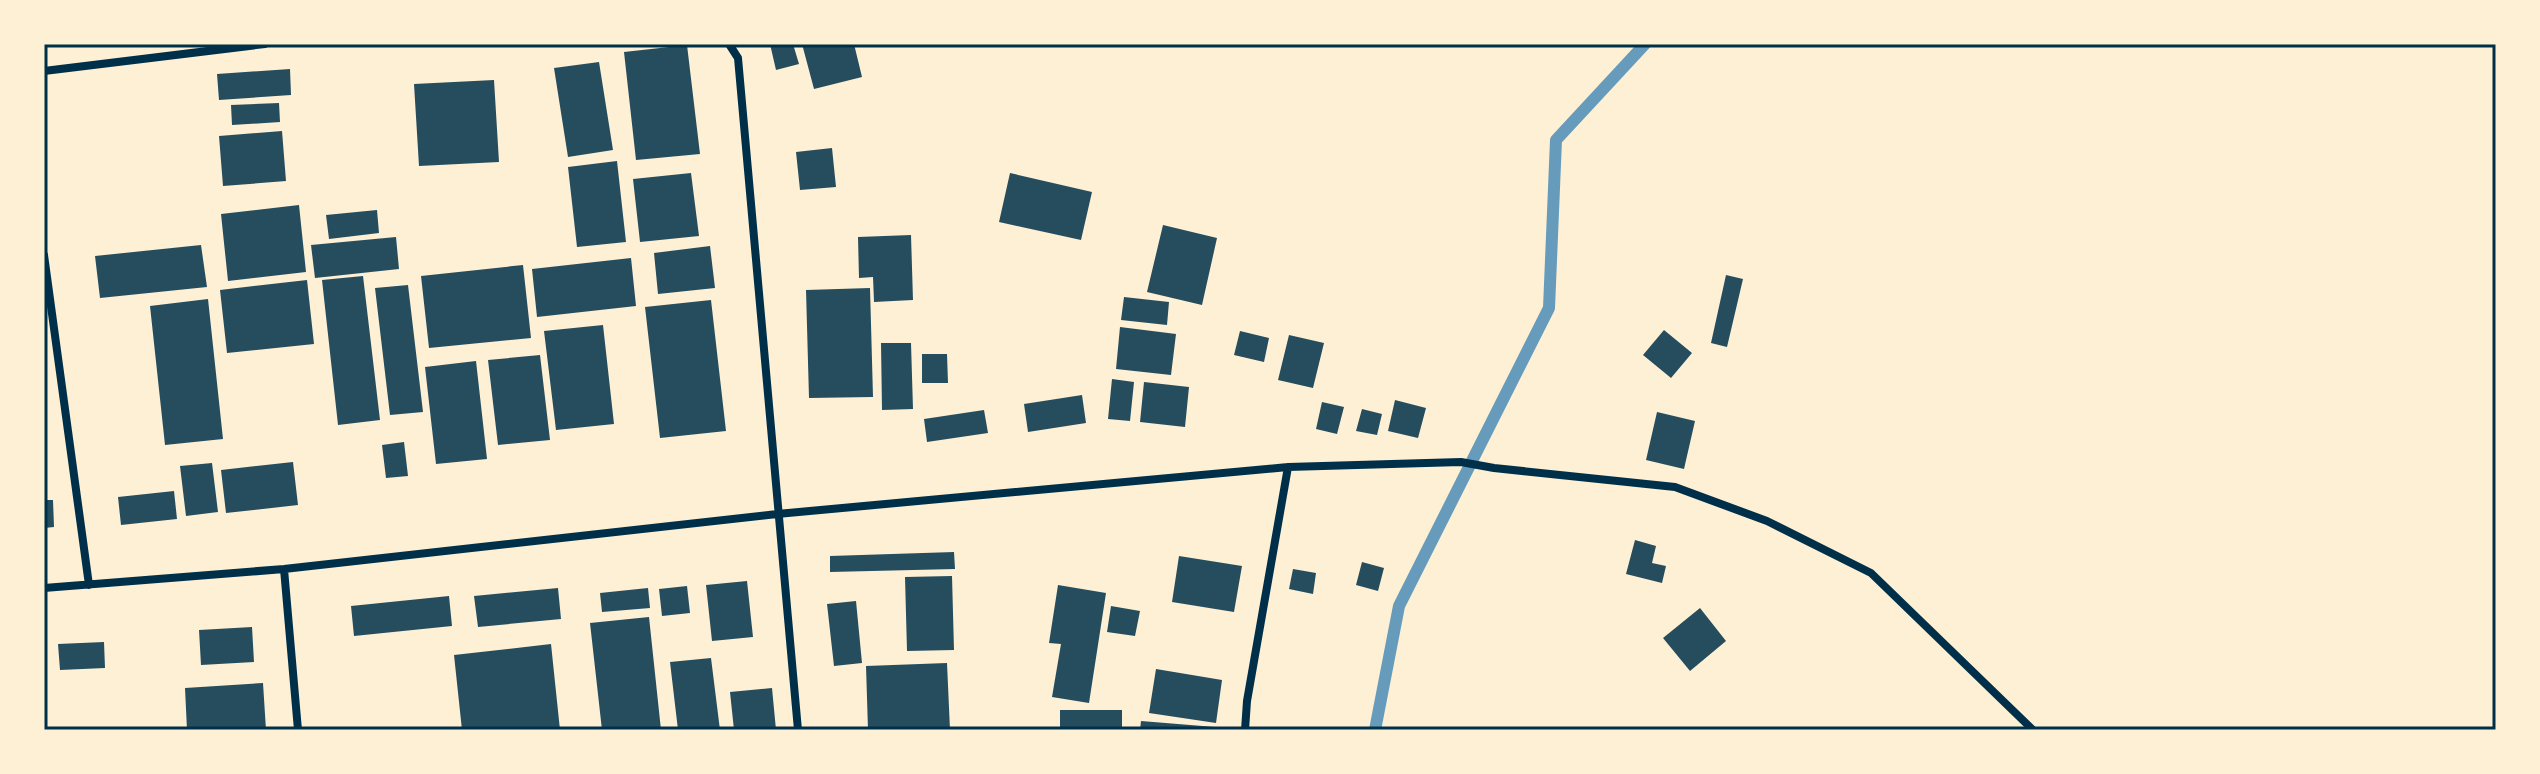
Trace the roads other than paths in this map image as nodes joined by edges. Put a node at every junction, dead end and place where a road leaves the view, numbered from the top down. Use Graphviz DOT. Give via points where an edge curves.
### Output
graph roads {
  1 [pos="265,44"];
  2 [pos="729,44"];
  3 [pos="44,71"];
  4 [pos="44,255"];
  5 [pos="1288,467"];
  6 [pos="777,514"];
  7 [pos="284,569"];
  8 [pos="89,585"];
  9 [pos="44,588"];
  10 [pos="298,730"];
  11 [pos="798,730"];
  12 [pos="1245,730"];
  13 [pos="2033,730"];
  1 -- 3 [label="street"];
  2 -- 6 [label="street" via="738,58"];
  4 -- 8 [label="street"];
  5 -- 6 [label="street"];
  5 -- 12 [label="street"];
  5 -- 13 [label="street" via="1461,462 1675,487 1767,521 1871,573"];
  6 -- 7 [label="street"];
  6 -- 11 [label="street"];
  7 -- 8 [label="street"];
  7 -- 10 [label="street"];
  8 -- 9 [label="street"];
}
